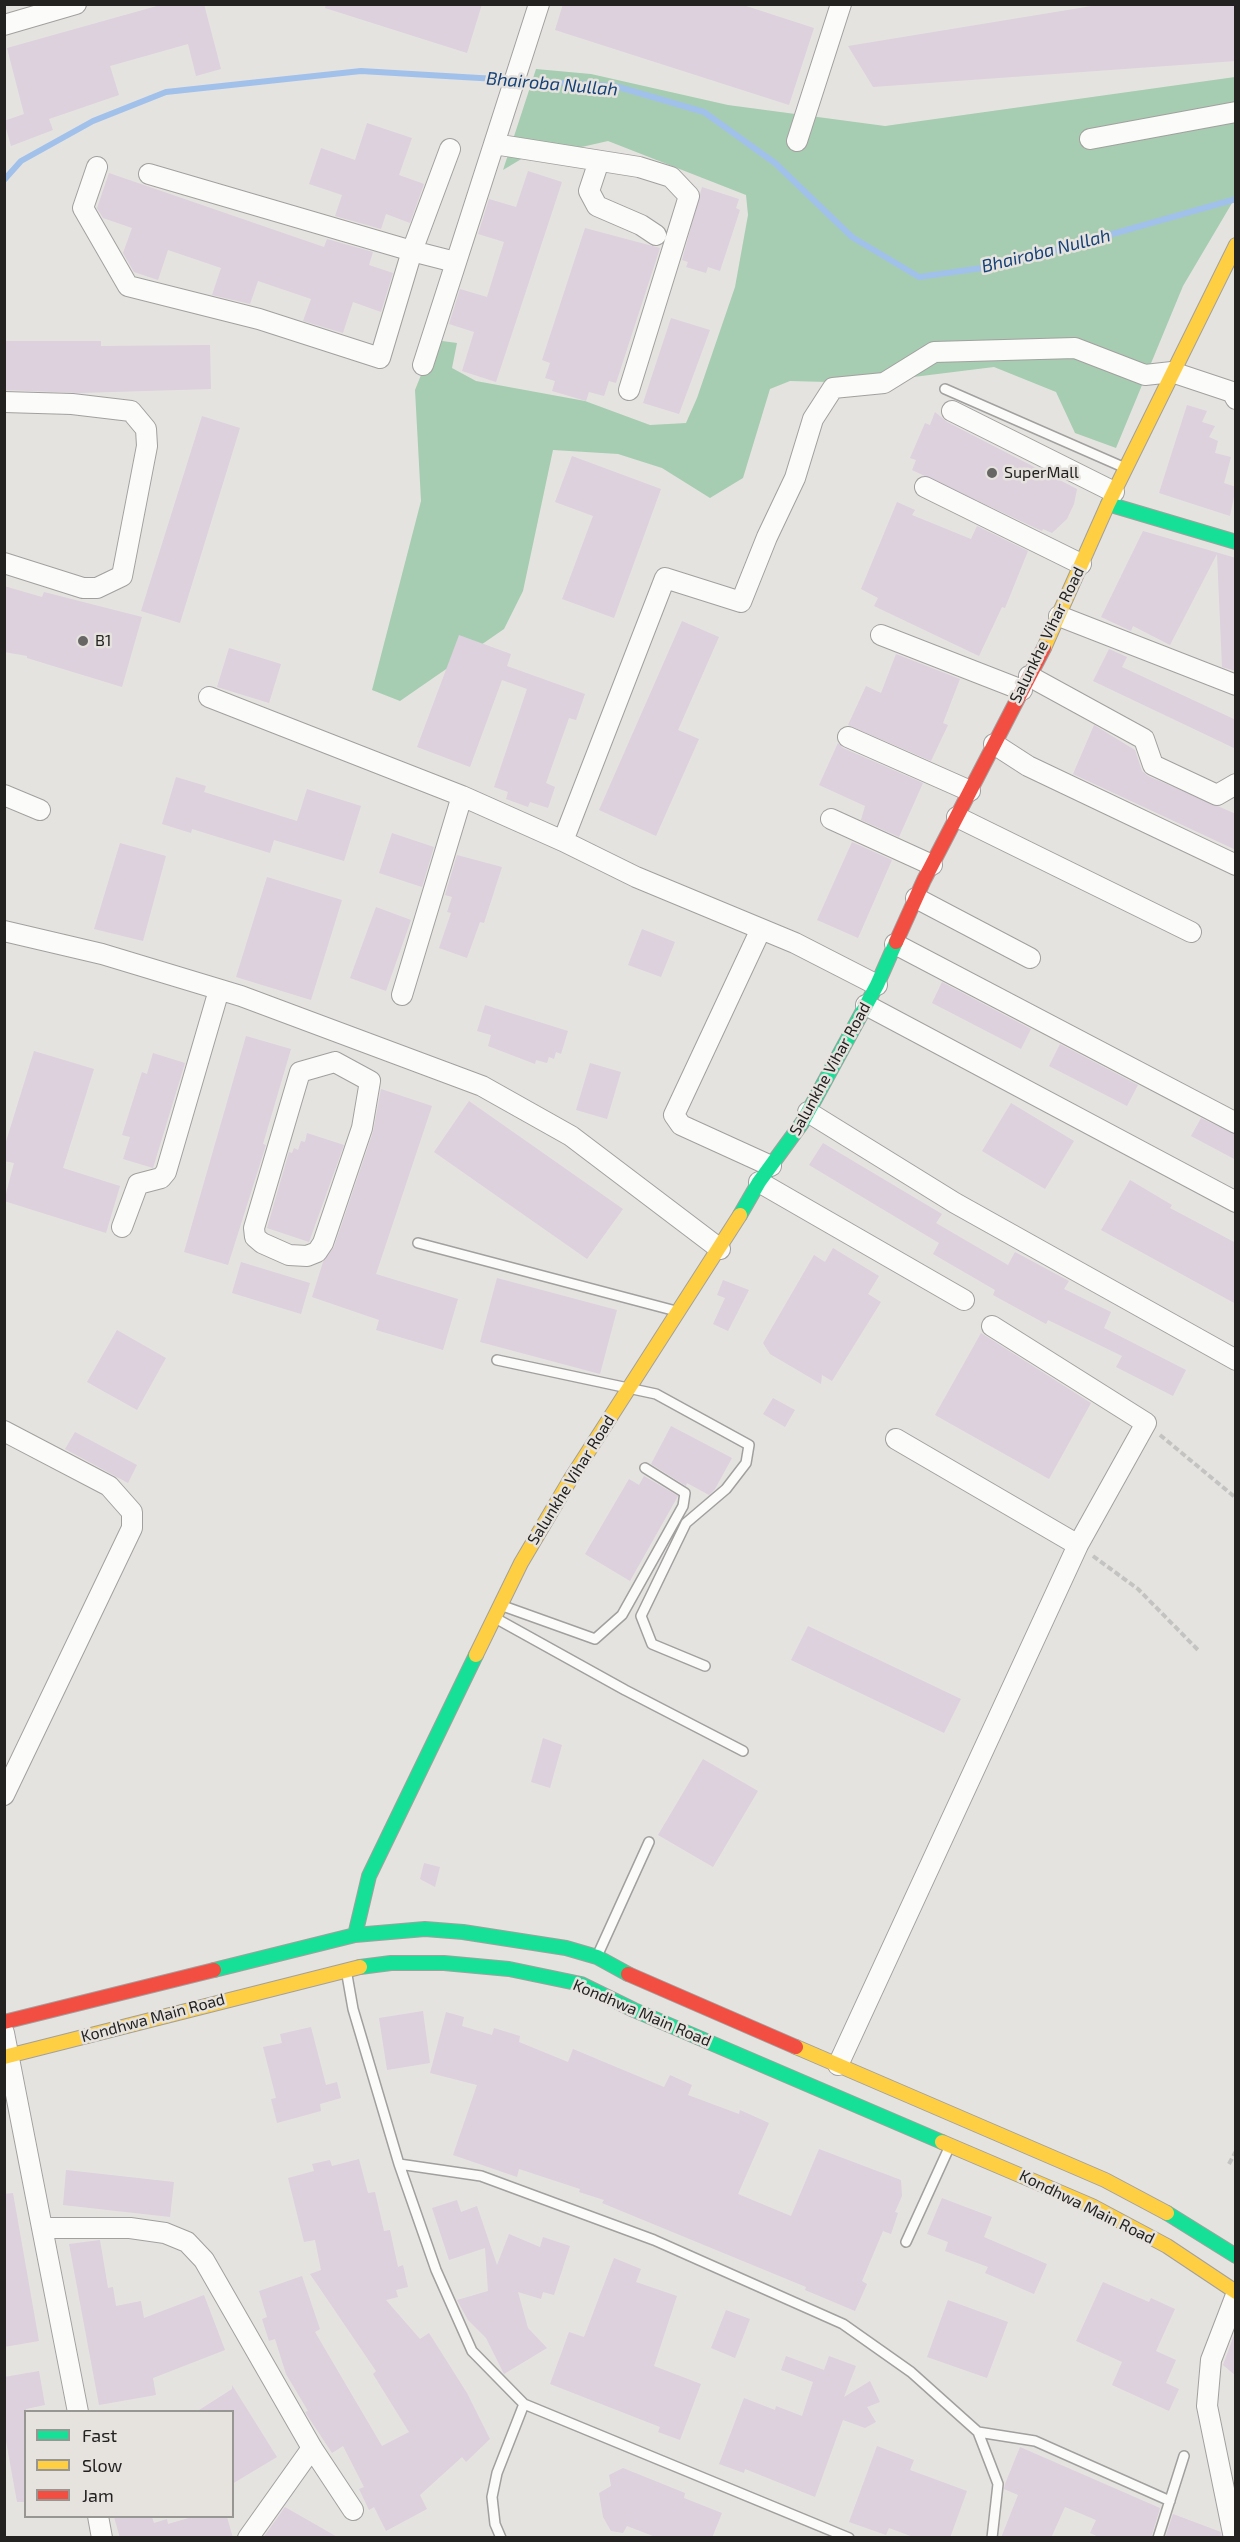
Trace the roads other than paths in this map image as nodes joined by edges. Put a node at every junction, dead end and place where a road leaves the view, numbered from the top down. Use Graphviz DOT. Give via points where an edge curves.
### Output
graph roads {
  1 [pos="76,4"];
  2 [pos="539,4"];
  3 [pos="841,4"];
  4 [pos="4,25"];
  5 [pos="1236,112"];
  6 [pos="1090,139"];
  7 [pos="797,141"];
  8 [pos="494,144"];
  9 [pos="450,149"];
  10 [pos="599,160"];
  11 [pos="97,167"];
  12 [pos="149,174"];
  13 [pos="656,235"];
  14 [pos="1236,245"];
  15 [pos="412,251"];
  16 [pos="455,262"];
  17 [pos="423,365"];
  18 [pos="1172,372"];
  19 [pos="945,389"];
  20 [pos="629,390"];
  21 [pos="1236,399"];
  22 [pos="4,402"];
  23 [pos="952,411"];
  24 [pos="1125,468"];
  25 [pos="925,487"];
  26 [pos="1111,498"];
  27 [pos="1236,542"];
  28 [pos="4,563"];
  29 [pos="1082,564"];
  30 [pos="1059,616"];
  31 [pos="881,635"];
  32 [pos="1025,683"];
  33 [pos="1236,685"];
  34 [pos="209,697"];
  35 [pos="848,737"];
  36 [pos="994,744"];
  37 [pos="1236,784"];
  38 [pos="970,791"];
  39 [pos="4,795"];
  40 [pos="462,796"];
  41 [pos="40,810"];
  42 [pos="957,817"];
  43 [pos="831,819"];
  44 [pos="563,841"];
  45 [pos="932,865"];
  46 [pos="1236,865"];
  47 [pos="916,898"];
  48 [pos="761,929"];
  49 [pos="4,931"];
  50 [pos="1191,932"];
  51 [pos="895,944"];
  52 [pos="1030,958"];
  53 [pos="877,985"];
  54 [pos="219,990"];
  55 [pos="402,995"];
  56 [pos="866,1005"];
  57 [pos="341,1034"];
  58 [pos="335,1062"];
  59 [pos="808,1112"];
  60 [pos="1236,1123"];
  61 [pos="771,1166"];
  62 [pos="759,1182"];
  63 [pos="1236,1202"];
  64 [pos="122,1227"];
  65 [pos="418,1243"];
  66 [pos="720,1249"];
  67 [pos="964,1300"];
  68 [pos="679,1312"];
  69 [pos="992,1326"];
  70 [pos="497,1360"];
  71 [pos="1236,1360"];
  72 [pos="629,1388"];
  73 [pos="4,1431"];
  74 [pos="896,1439"];
  75 [pos="645,1468"];
  76 [pos="1078,1545"];
  77 [pos="501,1605"];
  78 [pos="494,1618"];
  79 [pos="705,1666"];
  80 [pos="743,1751"];
  81 [pos="4,1795"];
  82 [pos="649,1842"];
  83 [pos="355,1935"];
  84 [pos="597,1957"];
  85 [pos="347,1969"];
  86 [pos="610,1981"];
  87 [pos="4,2022"];
  88 [pos="4,2033"];
  89 [pos="7,2056"];
  90 [pos="838,2065"];
  91 [pos="950,2145"];
  92 [pos="399,2164"];
  93 [pos="42,2228"];
  94 [pos="906,2242"];
  95 [pos="1236,2256"];
  96 [pos="1236,2293"];
  97 [pos="524,2404"];
  98 [pos="78,2410"];
  99 [pos="978,2432"];
  100 [pos="312,2448"];
  101 [pos="1185,2456"];
  102 [pos="1170,2502"];
  103 [pos="353,2510"];
  104 [pos="98,2518"];
  105 [pos="102,2538"];
  106 [pos="248,2538"];
  107 [pos="501,2538"];
  108 [pos="849,2538"];
  109 [pos="992,2538"];
  110 [pos="1158,2538"];
  111 [pos="1234,2538"];
  1 -- 4 [label="street"];
  2 -- 8 [label="street"];
  3 -- 7 [label="street"];
  5 -- 6 [label="street"];
  8 -- 10 [label="street"];
  8 -- 16 [label="street"];
  9 -- 15 [label="street"];
  10 -- 13 [label="street" via="589,191 597,206"];
  10 -- 20 [label="street" via="671,177 689,196"];
  11 -- 15 [label="street" via="83,208 128,286 259,319 380,358"];
  12 -- 15 [label="street"];
  14 -- 18 [label="main road, Salunkhe Vihar Road"];
  15 -- 16 [label="street"];
  16 -- 17 [label="street"];
  18 -- 21 [label="street" via="1232,392"];
  18 -- 24 [label="main road, Salunkhe Vihar Road"];
  18 -- 44 [label="street" via="1144,375 1075,348 934,352 884,383 833,388 813,420 795,478 741,602 665,578"];
  19 -- 24 [label="lane"];
  22 -- 28 [label="street" via="131,411 146,429 147,446 122,576 97,588 83,588"];
  23 -- 26 [label="street"];
  24 -- 26 [label="main road, Salunkhe Vihar Road"];
  25 -- 29 [label="street"];
  26 -- 27 [label="main road"];
  26 -- 29 [label="main road, Salunkhe Vihar Road"];
  29 -- 30 [label="main road, Salunkhe Vihar Road"];
  30 -- 32 [label="main road, Salunkhe Vihar Road"];
  30 -- 33 [label="street"];
  31 -- 32 [label="street"];
  32 -- 36 [label="main road, Salunkhe Vihar Road"];
  32 -- 37 [label="street" via="1144,739 1153,765 1217,795"];
  34 -- 40 [label="street"];
  35 -- 38 [label="street"];
  36 -- 38 [label="main road, Salunkhe Vihar Road"];
  36 -- 46 [label="street" via="1028,766"];
  38 -- 42 [label="main road, Salunkhe Vihar Road"];
  39 -- 41 [label="street"];
  40 -- 44 [label="street"];
  40 -- 55 [label="street"];
  42 -- 45 [label="main road, Salunkhe Vihar Road"];
  42 -- 50 [label="street"];
  43 -- 45 [label="street"];
  44 -- 48 [label="street" via="636,878"];
  45 -- 47 [label="main road, Salunkhe Vihar Road"];
  47 -- 51 [label="main road, Salunkhe Vihar Road"];
  47 -- 52 [label="street"];
  48 -- 53 [label="street"];
  48 -- 61 [label="street" via="674,1115 681,1125"];
  49 -- 54 [label="street" via="102,954"];
  51 -- 53 [label="main road, Salunkhe Vihar Road"];
  51 -- 60 [label="street"];
  53 -- 56 [label="main road, Salunkhe Vihar Road"];
  54 -- 57 [label="street"];
  54 -- 64 [label="street" via="166,1172 161,1178 138,1184"];
  56 -- 59 [label="main road, Salunkhe Vihar Road"];
  56 -- 63 [label="street"];
  57 -- 58 [label="street"];
  57 -- 66 [label="street" via="482,1086 571,1136"];
  58 -- 58 [label="street" via="300,1072 254,1228 255,1237 262,1243 289,1255 307,1256 317,1252 323,1243 362,1128 370,1081"];
  59 -- 61 [label="main road, Salunkhe Vihar Road"];
  59 -- 71 [label="street" via="966,1209"];
  61 -- 62 [label="main road, Salunkhe Vihar Road"];
  62 -- 66 [label="main road, Salunkhe Vihar Road"];
  62 -- 67 [label="street"];
  65 -- 68 [label="lane"];
  66 -- 68 [label="main road, Salunkhe Vihar Road"];
  68 -- 72 [label="main road, Salunkhe Vihar Road"];
  69 -- 76 [label="street" via="1146,1423"];
  70 -- 72 [label="lane"];
  72 -- 77 [label="main road, Salunkhe Vihar Road" via="537,1535"];
  72 -- 79 [label="lane" via="656,1394 748,1445 746,1463 726,1489 686,1523 641,1616 652,1644"];
  73 -- 81 [label="street" via="109,1486 132,1512 132,1528"];
  74 -- 76 [label="street"];
  75 -- 77 [label="lane" via="685,1493 683,1506 622,1615 595,1639"];
  76 -- 90 [label="street"];
  77 -- 78 [label="main road, Salunkhe Vihar Road"];
  78 -- 80 [label="lane"];
  78 -- 83 [label="main road, Salunkhe Vihar Road" via="369,1876"];
  82 -- 84 [label="lane"];
  83 -- 84 [label="main road, Kondhwa Main Road" via="425,1929 463,1932 566,1948"];
  83 -- 87 [label="main road, Kondhwa Main Road"];
  84 -- 86 [label="main road, Kondhwa Main Road"];
  85 -- 86 [label="main road, Kondhwa Main Road" via="391,1963 444,1963 509,1969 581,1984"];
  85 -- 89 [label="main road, Kondhwa Main Road"];
  85 -- 92 [label="lane" via="352,2009"];
  86 -- 90 [label="main road, Kondhwa Main Road" via="646,1983"];
  86 -- 91 [label="main road, Kondhwa Main Road" via="634,2010"];
  88 -- 89 [label="street"];
  89 -- 93 [label="street"];
  90 -- 95 [label="main road, Kondhwa Main Road" via="1105,2180 1182,2221"];
  91 -- 94 [label="lane"];
  91 -- 96 [label="main road, Kondhwa Main Road" via="1092,2206 1167,2246"];
  92 -- 97 [label="lane" via="436,2270 472,2351"];
  92 -- 99 [label="lane" via="481,2176 654,2240 843,2324 911,2372"];
  93 -- 98 [label="street"];
  93 -- 100 [label="street" via="130,2228 165,2233 187,2242 204,2260"];
  96 -- 111 [label="street" via="1211,2360 1207,2406"];
  97 -- 107 [label="lane" via="497,2473 492,2497"];
  97 -- 108 [label="lane"];
  99 -- 102 [label="lane" via="1035,2440"];
  99 -- 109 [label="lane" via="998,2484"];
  100 -- 103 [label="street"];
  100 -- 106 [label="street"];
  101 -- 102 [label="lane"];
  102 -- 110 [label="lane"];
  104 -- 105 [label="street"];
}
